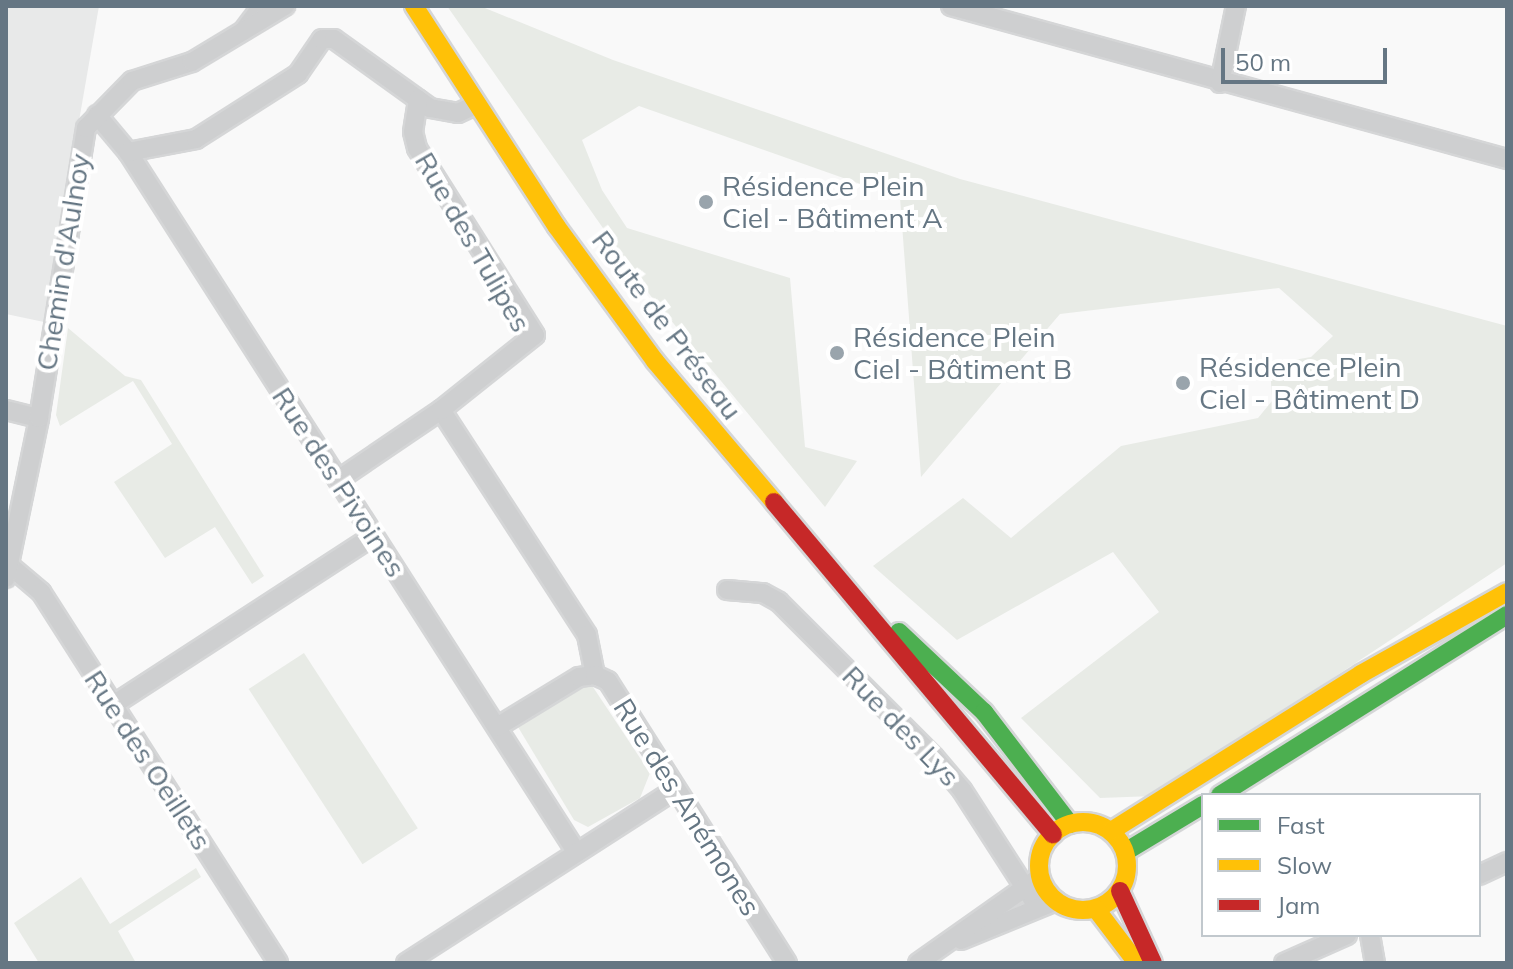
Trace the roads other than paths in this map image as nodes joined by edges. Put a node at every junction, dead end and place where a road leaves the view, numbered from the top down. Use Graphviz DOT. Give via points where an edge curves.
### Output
graph roads {
  1 [pos="262,6"];
  2 [pos="285,6"];
  3 [pos="414,6"];
  4 [pos="951,6"];
  5 [pos="1236,6"];
  6 [pos="239,35"];
  7 [pos="1220,83"];
  8 [pos="418,99"];
  9 [pos="477,104"];
  10 [pos="97,115"];
  11 [pos="128,152"];
  12 [pos="1507,159"];
  13 [pos="6,410"];
  14 [pos="441,410"];
  15 [pos="39,418"];
  16 [pos="338,480"];
  17 [pos="373,536"];
  18 [pos="829,567"];
  19 [pos="8,571"];
  20 [pos="727,590"];
  21 [pos="1507,592"];
  22 [pos="1507,615"];
  23 [pos="595,675"];
  24 [pos="113,705"];
  25 [pos="497,727"];
  26 [pos="676,789"];
  27 [pos="1223,793"];
  28 [pos="1201,806"];
  29 [pos="1070,824"];
  30 [pos="1111,831"];
  31 [pos="1053,834"];
  32 [pos="1125,852"];
  33 [pos="577,853"];
  34 [pos="1507,862"];
  35 [pos="1481,874"];
  36 [pos="1033,881"];
  37 [pos="1120,891"];
  38 [pos="1047,904"];
  39 [pos="1096,909"];
  40 [pos="1342,937"];
  41 [pos="1370,937"];
  42 [pos="940,949"];
  43 [pos="278,963"];
  44 [pos="406,963"];
  45 [pos="787,963"];
  46 [pos="918,963"];
  47 [pos="1137,963"];
  48 [pos="1153,963"];
  49 [pos="1284,963"];
  50 [pos="1375,963"];
  1 -- 6 [label="street, Chemin d'Aulnoy"];
  2 -- 6 [label="street, Chemin d'Aulnoy"];
  3 -- 9 [label="main road, Route de Préseau"];
  4 -- 7 [label="street"];
  5 -- 7 [label="street"];
  6 -- 10 [label="street, Chemin d'Aulnoy" via="192,62 132,81"];
  7 -- 12 [label="street"];
  8 -- 9 [label="street, Chemin d'Aulnoy" via="449,113"];
  8 -- 11 [label="street, Chemin d'Aulnoy" via="334,39 322,39 298,74 196,139"];
  8 -- 14 [label="street, Rue des Tulipes" via="413,132 417,148 535,335"];
  9 -- 18 [label="main road, Route de Préseau" via="557,227 655,361"];
  10 -- 11 [label="street, Rue des Pivoines"];
  10 -- 15 [label="street, Chemin d'Aulnoy" via="80,144"];
  11 -- 16 [label="street, Rue des Pivoines"];
  13 -- 15 [label="street"];
  14 -- 16 [label="street, Rue des Tulipes"];
  14 -- 23 [label="street, Rue des Anémones" via="587,635"];
  15 -- 19 [label="street, Chemin d'Aulnoy"];
  16 -- 17 [label="street, Rue des Pivoines"];
  17 -- 24 [label="street"];
  17 -- 25 [label="street, Rue des Pivoines"];
  18 -- 29 [label="main road, Route de Préseau" via="974,702"];
  18 -- 31 [label="main road, Route de Préseau"];
  19 -- 24 [label="street, Rue des Oeillets" via="41,592"];
  20 -- 36 [label="street, Rue des Lys" via="763,593 779,602 945,769"];
  21 -- 30 [label="main road" via="1361,674"];
  22 -- 27 [label="main road"];
  23 -- 25 [label="street" via="574,679"];
  23 -- 26 [label="street, Rue des Anémones" via="611,686"];
  24 -- 43 [label="street, Rue des Oeillets"];
  25 -- 33 [label="street, Rue des Pivoines"];
  26 -- 33 [label="street"];
  26 -- 45 [label="street, Rue des Anémones"];
  28 -- 32 [label="main road"];
  29 -- 30 [label="main road" via="1096,824"];
  29 -- 31 [label="main road"];
  30 -- 32 [label="main road"];
  31 -- 36 [label="main road"];
  32 -- 37 [label="main road" via="1128,868"];
  33 -- 44 [label="street"];
  34 -- 35 [label="street"];
  36 -- 38 [label="main road"];
  36 -- 42 [label="street"];
  37 -- 39 [label="main road"];
  37 -- 48 [label="main road"];
  38 -- 39 [label="main road"];
  38 -- 42 [label="street"];
  39 -- 47 [label="main road"];
  40 -- 49 [label="street"];
  41 -- 50 [label="street"];
  42 -- 46 [label="street"];
}
